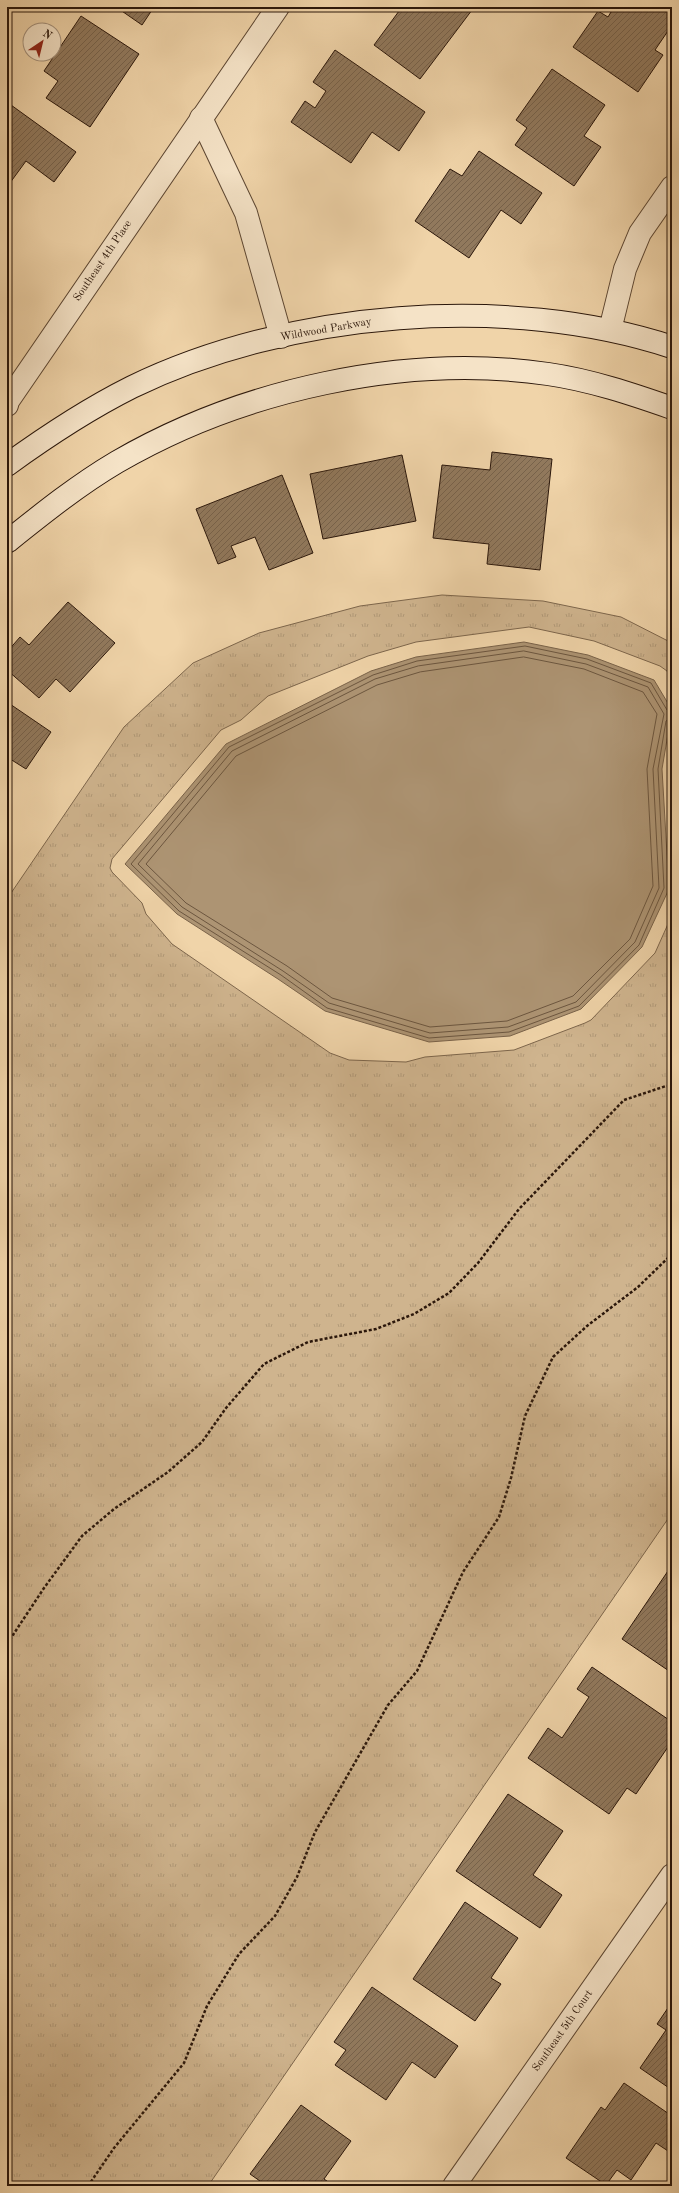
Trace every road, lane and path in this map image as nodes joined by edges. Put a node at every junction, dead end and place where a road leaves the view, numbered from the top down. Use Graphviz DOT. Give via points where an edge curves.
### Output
graph roads {
  1 [pos="278,7"];
  2 [pos="201,118"];
  3 [pos="672,187"];
  4 [pos="610,330"];
  5 [pos="280,337"];
  6 [pos="672,347"];
  7 [pos="7,405"];
  8 [pos="672,408"];
  9 [pos="7,465"];
  10 [pos="7,542"];
  11 [pos="672,1086"];
  12 [pos="672,1254"];
  13 [pos="7,1644"];
  14 [pos="672,1875"];
  15 [pos="88,2186"];
  16 [pos="454,2186"];
  1 -- 2 [label="street, Southeast 4th Place"];
  2 -- 5 [label="street" via="246,213"];
  2 -- 7 [label="street, Southeast 4th Place"];
  3 -- 4 [label="street" via="640,233 625,269"];
  4 -- 5 [label="street, Wildwood Parkway" via="560,322 461,315 401,318"];
  4 -- 6 [label="street, Wildwood Parkway"];
  5 -- 9 [label="street, Wildwood Parkway" via="186,364 133,387 74,419"];
  8 -- 10 [label="street" via="628,393 549,374 516,371 450,369 384,374 318,384 250,402 181,429 120,461 58,501"];
  11 -- 13 [label="path" via="624,1100 519,1209 478,1263 449,1292 414,1314 376,1329 308,1342 264,1364 226,1408 202,1442 168,1472 114,1509 82,1536"];
  12 -- 15 [label="path" via="638,1287 587,1326 553,1357 525,1416 499,1517 463,1572 417,1671 388,1705 315,1832 298,1877 275,1916 239,1954 207,2006 184,2062 114,2148"];
  14 -- 16 [label="street, Southeast 5th Court"];
}
